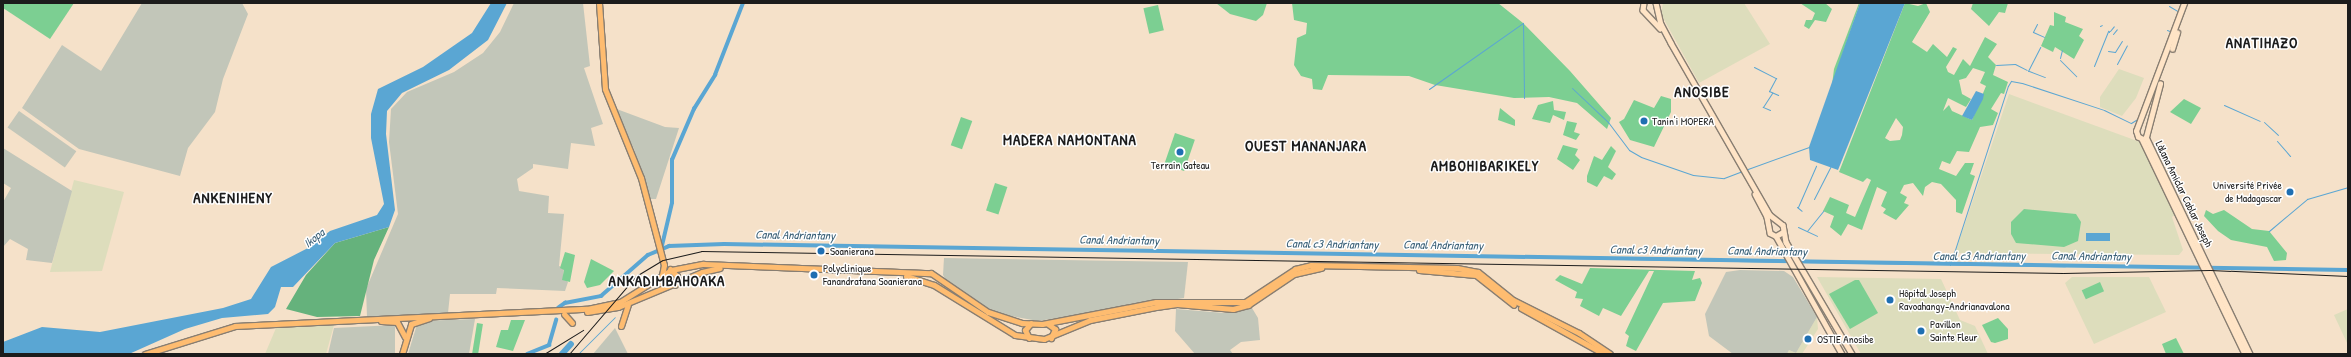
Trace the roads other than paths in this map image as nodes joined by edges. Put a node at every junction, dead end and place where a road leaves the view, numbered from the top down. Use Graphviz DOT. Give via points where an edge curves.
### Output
graph roads {
  1 [pos="599,3"];
  2 [pos="1643,3"];
  3 [pos="1656,3"];
  4 [pos="2184,3"];
  5 [pos="2188,3"];
  6 [pos="1656,11"];
  7 [pos="1649,14"];
  8 [pos="2138,128"];
  9 [pos="2146,129"];
  10 [pos="2144,138"];
  11 [pos="1742,169"];
  12 [pos="1776,221"];
  13 [pos="1770,225"];
  14 [pos="1783,232"];
  15 [pos="1776,236"];
  16 [pos="664,265"];
  17 [pos="671,270"];
  18 [pos="2208,270"];
  19 [pos="925,273"];
  20 [pos="662,275"];
  21 [pos="655,279"];
  22 [pos="941,279"];
  23 [pos="927,281"];
  24 [pos="675,285"];
  25 [pos="934,285"];
  26 [pos="660,291"];
  27 [pos="629,303"];
  28 [pos="564,314"];
  29 [pos="406,316"];
  30 [pos="572,323"];
  31 [pos="1031,323"];
  32 [pos="1048,324"];
  33 [pos="402,325"];
  34 [pos="411,325"];
  35 [pos="621,326"];
  36 [pos="1029,338"];
  37 [pos="1051,338"];
  38 [pos="406,340"];
  39 [pos="145,354"];
  40 [pos="152,354"];
  41 [pos="402,354"];
  42 [pos="1604,354"];
  43 [pos="1610,354"];
  44 [pos="1842,354"];
  45 [pos="1852,354"];
  46 [pos="2245,354"];
  47 [pos="2250,354"];
  1 -- 16 [label="main road" via="607,96 637,167"];
  2 -- 7 [label="main road" via="1643,10"];
  3 -- 6 [label="main road"];
  4 -- 8 [label="main road"];
  5 -- 9 [label="main road"];
  6 -- 7 [label="main road"];
  6 -- 11 [label="main road"];
  7 -- 11 [label="main road"];
  8 -- 9 [label="main road"];
  8 -- 10 [label="main road" via="2136,135"];
  9 -- 10 [label="main road"];
  10 -- 18 [label="main road, Làlana Amiclar Cablar Joseph"];
  10 -- 18 [label="main road, Làlana Amiclar Cablar Joseph" via="2205,259"];
  11 -- 12 [label="main road"];
  11 -- 13 [label="main road"];
  12 -- 13 [label="main road"];
  12 -- 14 [label="main road" via="1783,225"];
  13 -- 15 [label="main road" via="1770,233"];
  14 -- 15 [label="main road"];
  14 -- 45 [label="main road"];
  15 -- 44 [label="main road"];
  16 -- 17 [label="main road"];
  16 -- 20 [label="main road"];
  17 -- 19 [label="main road" via="703,264"];
  17 -- 20 [label="main road"];
  17 -- 24 [label="main road" via="678,278"];
  18 -- 46 [label="main road"];
  18 -- 47 [label="main road"];
  19 -- 22 [label="main road"];
  19 -- 23 [label="main road"];
  20 -- 21 [label="main road"];
  21 -- 26 [label="main road" via="654,285"];
  21 -- 29 [label="main road" via="620,302 588,309"];
  22 -- 25 [label="main road" via="940,284"];
  22 -- 31 [label="main road" via="955,293 988,312"];
  23 -- 24 [label="main road" via="900,275 717,268"];
  23 -- 25 [label="main road"];
  24 -- 26 [label="main road"];
  25 -- 36 [label="main road" via="1009,332"];
  26 -- 27 [label="main road"];
  27 -- 28 [label="main road" via="605,310"];
  27 -- 35 [label="main road"];
  28 -- 30 [label="main road"];
  28 -- 34 [label="main road" via="426,318"];
  29 -- 33 [label="main road"];
  29 -- 34 [label="main road"];
  29 -- 39 [label="main road" via="220,328"];
  31 -- 32 [label="main road"];
  31 -- 36 [label="main road" via="1026,330"];
  32 -- 37 [label="main road" via="1055,329"];
  32 -- 43 [label="main road" via="1156,302 1245,302 1295,270 1311,265 1448,267 1478,272 1513,300 1579,333"];
  33 -- 34 [label="main road"];
  33 -- 38 [label="main road"];
  33 -- 40 [label="main road" via="391,321 236,328"];
  34 -- 38 [label="main road"];
  36 -- 37 [label="main road"];
  37 -- 42 [label="main road" via="1090,320 1156,307 1177,304 1233,309 1248,305 1294,274 1315,268 1422,270 1476,275 1502,298"];
  38 -- 41 [label="main road"];
}
